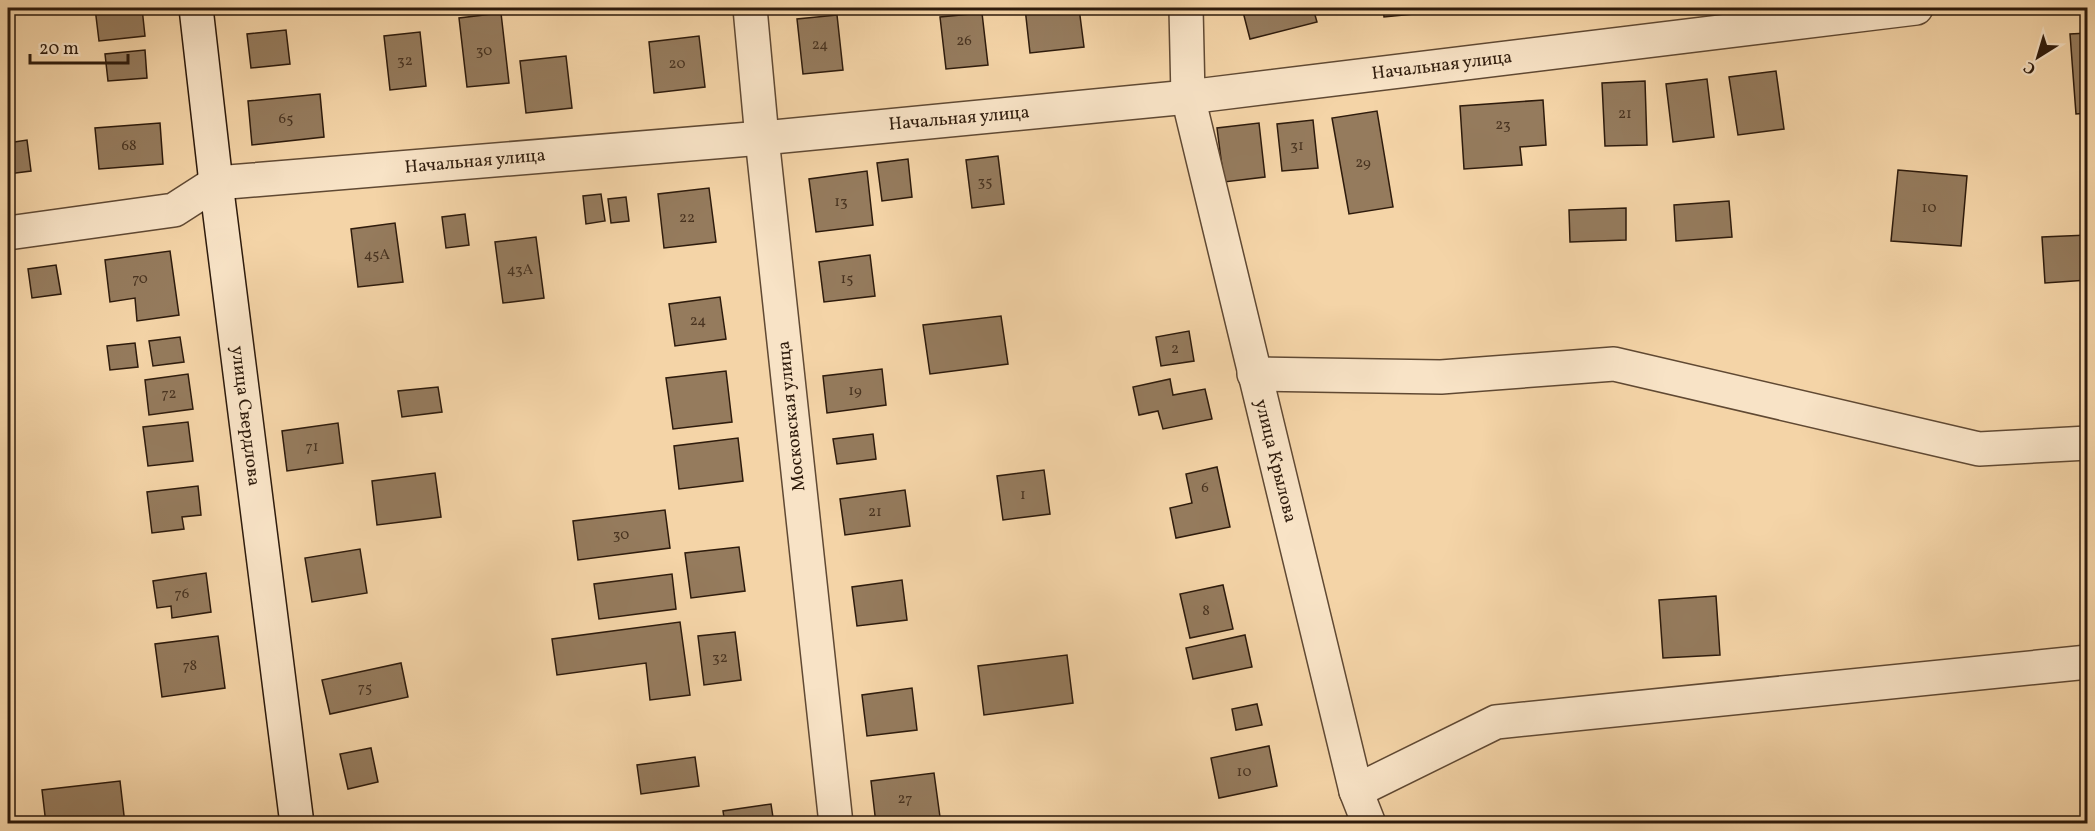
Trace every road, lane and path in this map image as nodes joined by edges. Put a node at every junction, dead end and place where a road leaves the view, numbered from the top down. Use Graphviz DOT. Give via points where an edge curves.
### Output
graph roads {
  1 [pos="196,8"];
  2 [pos="750,8"];
  3 [pos="1186,8"];
  4 [pos="1916,8"];
  5 [pos="1188,97"];
  6 [pos="762,138"];
  7 [pos="216,183"];
  8 [pos="8,233"];
  9 [pos="1254,374"];
  10 [pos="2088,443"];
  11 [pos="2088,662"];
  12 [pos="1356,791"];
  13 [pos="297,824"];
  14 [pos="836,824"];
  15 [pos="1369,824"];
  1 -- 7 [label="street, улица Свердлова"];
  2 -- 6 [label="street, Московская улица"];
  3 -- 5 [label="street, улица Крылова"];
  4 -- 5 [label="street, Начальная улица"];
  5 -- 6 [label="street, Начальная улица"];
  5 -- 9 [label="street, улица Крылова"];
  6 -- 7 [label="street, Начальная улица"];
  6 -- 14 [label="street, Московская улица"];
  7 -- 8 [label="street, Начальная улица" via="174,210"];
  7 -- 13 [label="street, улица Свердлова"];
  9 -- 10 [label="street" via="1441,377 1614,364 1979,449"];
  9 -- 12 [label="street, улица Крылова"];
  11 -- 12 [label="street" via="1496,722"];
  12 -- 15 [label="street, улица Крылова"];
}
